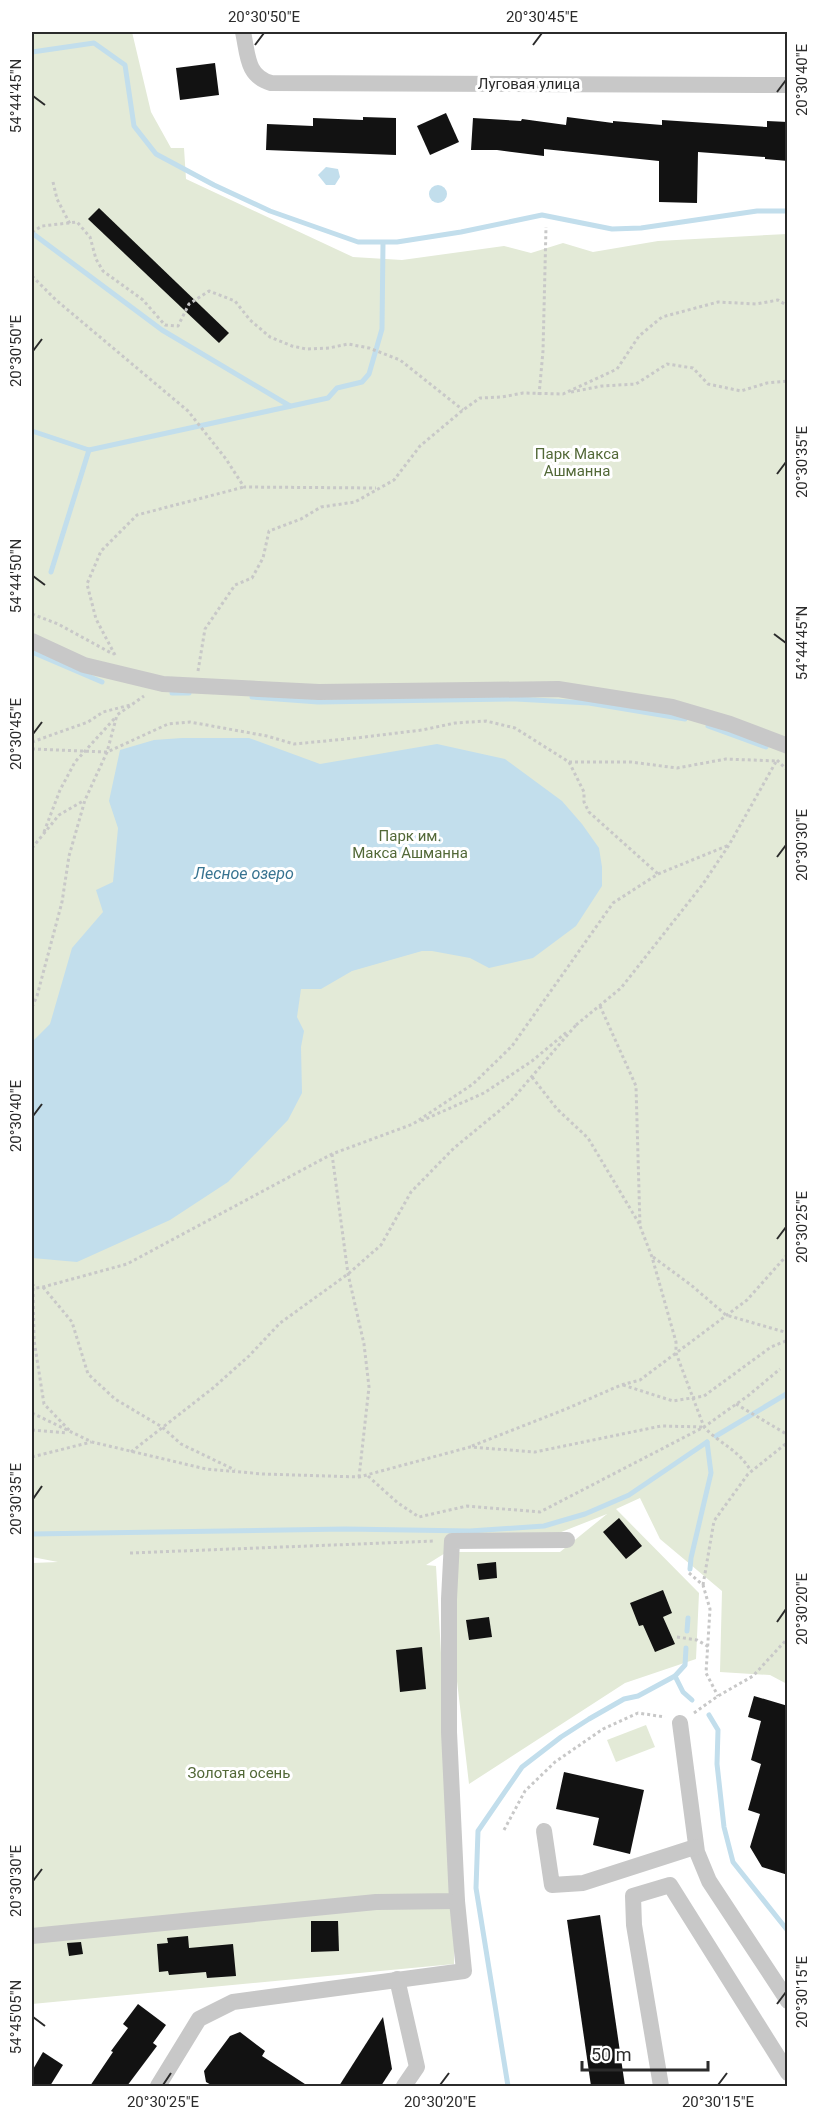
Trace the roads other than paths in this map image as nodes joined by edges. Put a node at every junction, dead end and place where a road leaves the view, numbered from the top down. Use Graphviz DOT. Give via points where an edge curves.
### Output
graph roads {
  1 [pos="243,32"];
  2 [pos="788,85"];
  3 [pos="32,641"];
  4 [pos="781,753"];
  5 [pos="567,1540"];
  6 [pos="680,1723"];
  7 [pos="544,1831"];
  8 [pos="695,1847"];
  9 [pos="457,1900"];
  10 [pos="32,1936"];
  11 [pos="397,1979"];
  12 [pos="788,2001"];
  13 [pos="788,2073"];
  14 [pos="158,2086"];
  15 [pos="404,2086"];
  16 [pos="661,2086"];
  1 -- 2 [label="street, Луговая улица" via="252,70 259,80 271,83"];
  3 -- 4 [label="street" via="84,665 163,684 319,692 558,690 672,707 730,724"];
  5 -- 9 [label="street" via="452,1541 449,1732"];
  6 -- 8 [label="street"];
  7 -- 8 [label="street" via="552,1885 583,1883"];
  8 -- 12 [label="street" via="709,1881"];
  9 -- 10 [label="street" via="376,1902"];
  9 -- 11 [label="street" via="464,1971"];
  11 -- 14 [label="street" via="233,2002 199,2019"];
  11 -- 15 [label="street" via="417,2067"];
  13 -- 16 [label="street" via="670,1885 633,1896 634,1924"];
}
